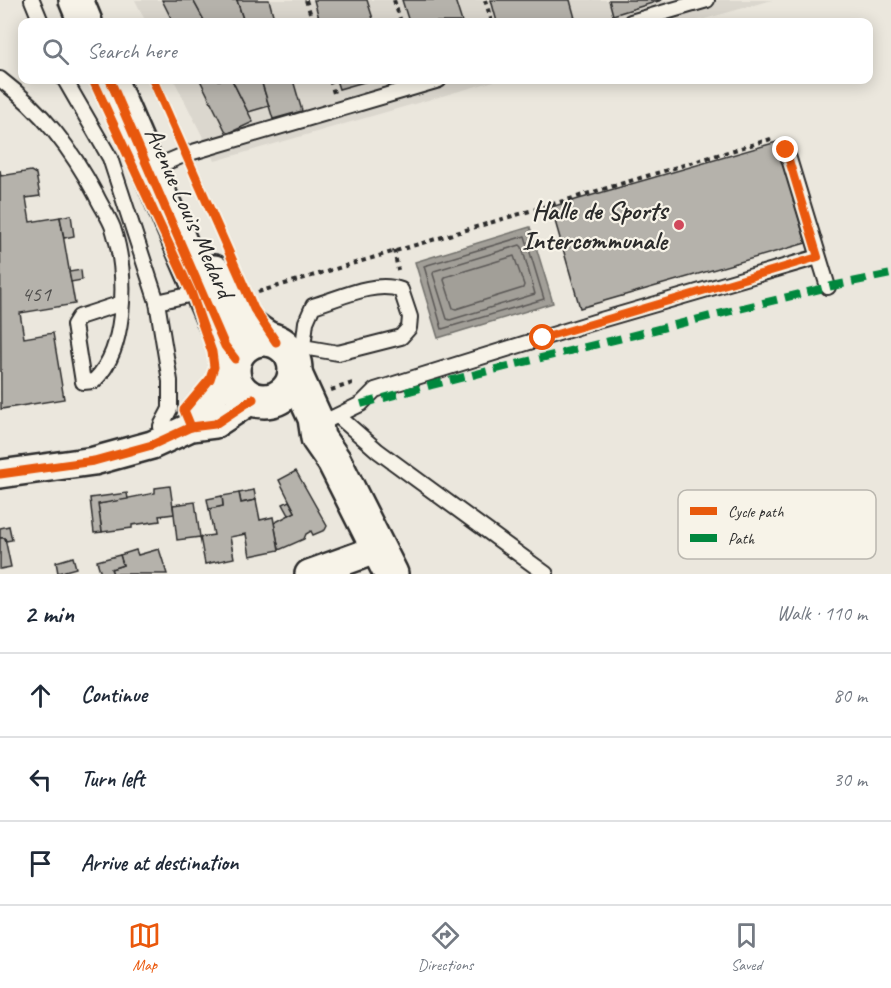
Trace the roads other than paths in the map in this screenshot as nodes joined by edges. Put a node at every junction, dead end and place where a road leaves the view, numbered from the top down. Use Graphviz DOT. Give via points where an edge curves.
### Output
graph roads {
  1 [pos="32,0"];
  2 [pos="76,0"];
  3 [pos="97,0"];
  4 [pos="707,0"];
  5 [pos="39,18"];
  6 [pos="83,18"];
  7 [pos="104,18"];
  8 [pos="645,18"];
  9 [pos="0,80"];
  10 [pos="67,84"];
  11 [pos="112,84"];
  12 [pos="133,84"];
  13 [pos="425,84"];
  14 [pos="786,150"];
  15 [pos="167,162"];
  16 [pos="818,257"];
  17 [pos="828,287"];
  18 [pos="201,289"];
  19 [pos="157,302"];
  20 [pos="122,303"];
  21 [pos="289,354"];
  22 [pos="234,366"];
  23 [pos="263,400"];
  24 [pos="191,427"];
  25 [pos="328,427"];
  26 [pos="162,440"];
  27 [pos="0,474"];
  28 [pos="385,562"];
  29 [pos="309,574"];
  30 [pos="546,574"];
  1 -- 5 [label="lane"];
  2 -- 6 [label="street"];
  3 -- 7 [label="street"];
  4 -- 8 [label="lane"];
  9 -- 20 [label="lane" via="57,132 81,167 113,228 124,294"];
  10 -- 19 [label="lane" via="110,158"];
  11 -- 18 [label="street, Avenue Louis Medard"];
  12 -- 15 [label="street, Avenue Louis Medard"];
  13 -- 15 [label="lane"];
  14 -- 16 [label="lane"];
  15 -- 21 [label="street, Avenue Louis Medard" via="232,307 249,326"];
  16 -- 17 [label="lane"];
  16 -- 25 [label="lane" via="375,390"];
  18 -- 19 [label="lane"];
  18 -- 22 [label="street, Avenue Louis Medard"];
  19 -- 26 [label="lane" via="170,381 170,409 160,426"];
  20 -- 20 [label="lane" via="118,338 105,370 94,381 83,382 74,325 79,317"];
  21 -- 21 [label="lane" via="338,353 401,337 409,328 410,317 401,290 379,285 314,306"];
  21 -- 22 [label="street" via="260,339 245,346"];
  21 -- 23 [label="street" via="287,391"];
  21 -- 25 [label="street, Avenue Louis Medard" via="315,418"];
  22 -- 23 [label="street" via="239,388"];
  22 -- 24 [label="street"];
  23 -- 24 [label="street" via="215,424"];
  23 -- 25 [label="street, Avenue Louis Medard" via="300,426"];
  24 -- 26 [label="street"];
  25 -- 28 [label="street, Avenue Louis Medard" via="334,461"];
  25 -- 30 [label="lane" via="378,451"];
  26 -- 27 [label="street" via="94,461"];
  28 -- 29 [label="street"];
}
